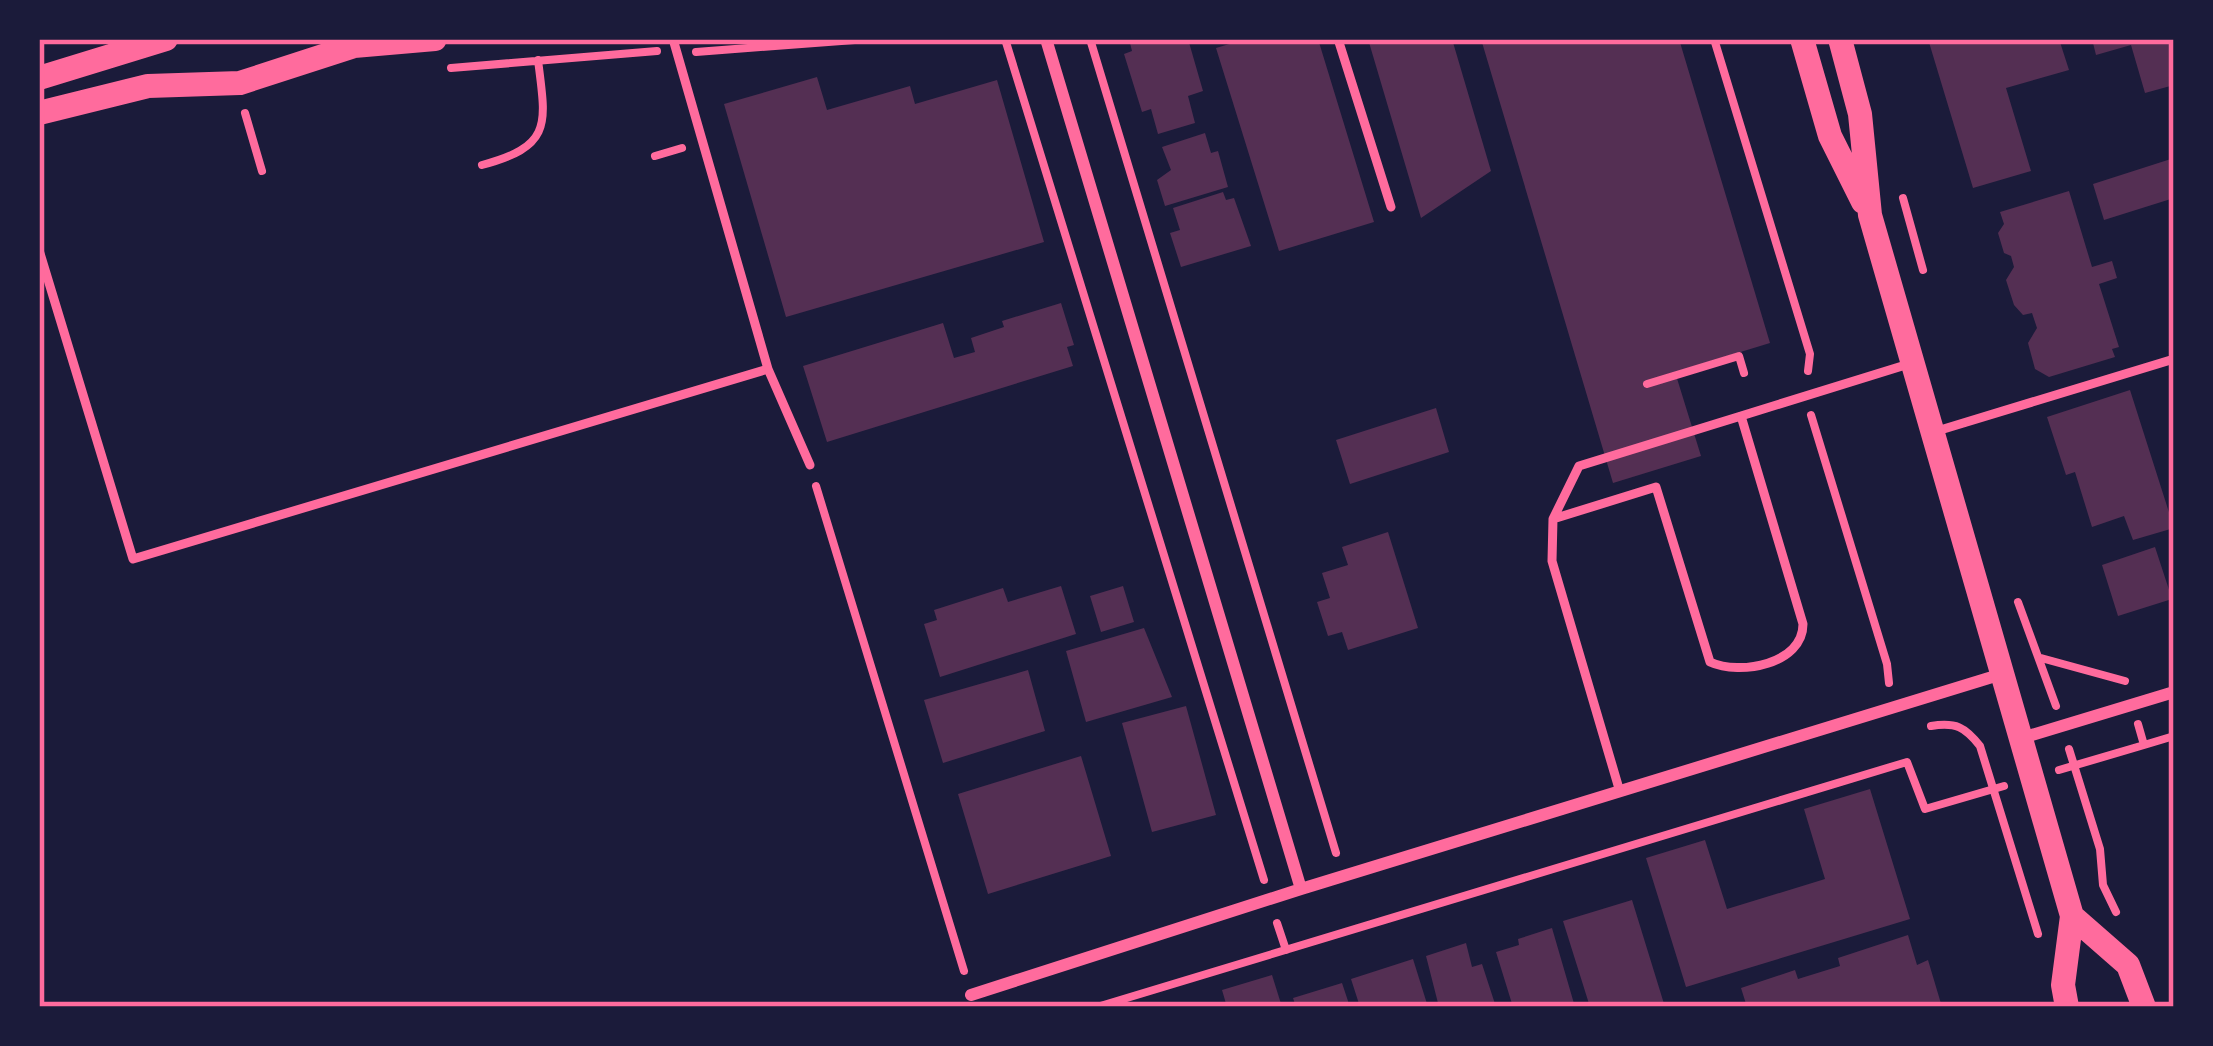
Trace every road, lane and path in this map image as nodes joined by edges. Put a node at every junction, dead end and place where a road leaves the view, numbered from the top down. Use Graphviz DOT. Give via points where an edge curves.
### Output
graph roads {
  1 [pos="166,39"];
  2 [pos="435,39"];
  3 [pos="673,39"];
  4 [pos="868,39"];
  5 [pos="1005,39"];
  6 [pos="1046,39"];
  7 [pos="1090,39"];
  8 [pos="1338,39"];
  9 [pos="1714,39"];
  10 [pos="1802,39"];
  11 [pos="1840,39"];
  12 [pos="676,51"];
  13 [pos="538,59"];
  14 [pos="443,68"];
  15 [pos="39,78"];
  16 [pos="243,106"];
  17 [pos="39,113"];
  18 [pos="482,165"];
  19 [pos="262,171"];
  20 [pos="1902,196"];
  21 [pos="1391,207"];
  22 [pos="1870,215"];
  23 [pos="39,250"];
  24 [pos="1927,286"];
  25 [pos="2174,359"];
  26 [pos="1912,363"];
  27 [pos="768,369"];
  28 [pos="1744,373"];
  29 [pos="1647,384"];
  30 [pos="1805,395"];
  31 [pos="1741,416"];
  32 [pos="1932,432"];
  33 [pos="810,465"];
  34 [pos="1553,519"];
  35 [pos="2016,597"];
  36 [pos="2041,658"];
  37 [pos="2002,674"];
  38 [pos="1889,684"];
  39 [pos="2174,692"];
  40 [pos="2132,704"];
  41 [pos="2062,726"];
  42 [pos="1914,730"];
  43 [pos="2174,736"];
  44 [pos="2021,739"];
  45 [pos="2144,745"];
  46 [pos="2074,766"];
  47 [pos="2032,777"];
  48 [pos="1994,789"];
  49 [pos="1624,791"];
  50 [pos="1343,876"];
  51 [pos="1300,889"];
  52 [pos="1270,899"];
  53 [pos="2072,916"];
  54 [pos="2124,926"];
  55 [pos="2038,937"];
  56 [pos="1286,950"];
  57 [pos="971,995"];
  58 [pos="1097,1007"];
  59 [pos="2068,1007"];
  60 [pos="2144,1007"];
  1 -- 15 [label="main road"];
  2 -- 17 [label="main road" via="354,46 240,83 148,86"];
  3 -- 12 [label="lane"];
  4 -- 12 [label="path"];
  5 -- 52 [label="path"];
  6 -- 51 [label="street"];
  7 -- 50 [label="path"];
  8 -- 21 [label="lane"];
  9 -- 30 [label="path" via="1810,354"];
  10 -- 22 [label="main road" via="1830,136"];
  11 -- 22 [label="main road" via="1860,114"];
  12 -- 13 [label="path"];
  12 -- 27 [label="lane"];
  13 -- 14 [label="path"];
  13 -- 18 [label="path" via="538,134 519,155"];
  16 -- 19 [label="path"];
  20 -- 24 [label="path"];
  22 -- 26 [label="main road"];
  23 -- 27 [label="lane" via="133,559"];
  25 -- 32 [label="lane"];
  26 -- 30 [label="lane"];
  26 -- 32 [label="main road"];
  27 -- 33 [label="lane"];
  28 -- 29 [label="path" via="1739,356"];
  30 -- 31 [label="lane"];
  30 -- 38 [label="path"];
  31 -- 34 [label="lane" via="1580,466"];
  31 -- 34 [label="lane" via="1803,625 1796,649 1736,669 1710,662 1656,487"];
  32 -- 37 [label="main road"];
  33 -- 57 [label="path"];
  34 -- 49 [label="lane" via="1552,560"];
  35 -- 36 [label="path"];
  36 -- 40 [label="path" via="2124,678"];
  36 -- 41 [label="path"];
  37 -- 44 [label="main road"];
  37 -- 49 [label="street"];
  39 -- 40 [label="street"];
  40 -- 41 [label="street"];
  40 -- 45 [label="path"];
  41 -- 44 [label="street"];
  41 -- 46 [label="path"];
  42 -- 48 [label="path" via="1964,727 1980,746"];
  43 -- 45 [label="path"];
  44 -- 47 [label="main road"];
  45 -- 46 [label="path"];
  46 -- 47 [label="path"];
  46 -- 54 [label="path" via="2103,885"];
  47 -- 48 [label="path"];
  47 -- 53 [label="main road"];
  48 -- 55 [label="path"];
  48 -- 56 [label="path" via="1925,809 1907,762"];
  49 -- 50 [label="street"];
  50 -- 51 [label="street"];
  51 -- 52 [label="street"];
  52 -- 56 [label="path"];
  52 -- 57 [label="street"];
  53 -- 59 [label="main road"];
  53 -- 60 [label="main road" via="2128,965"];
  56 -- 58 [label="path"];
}
